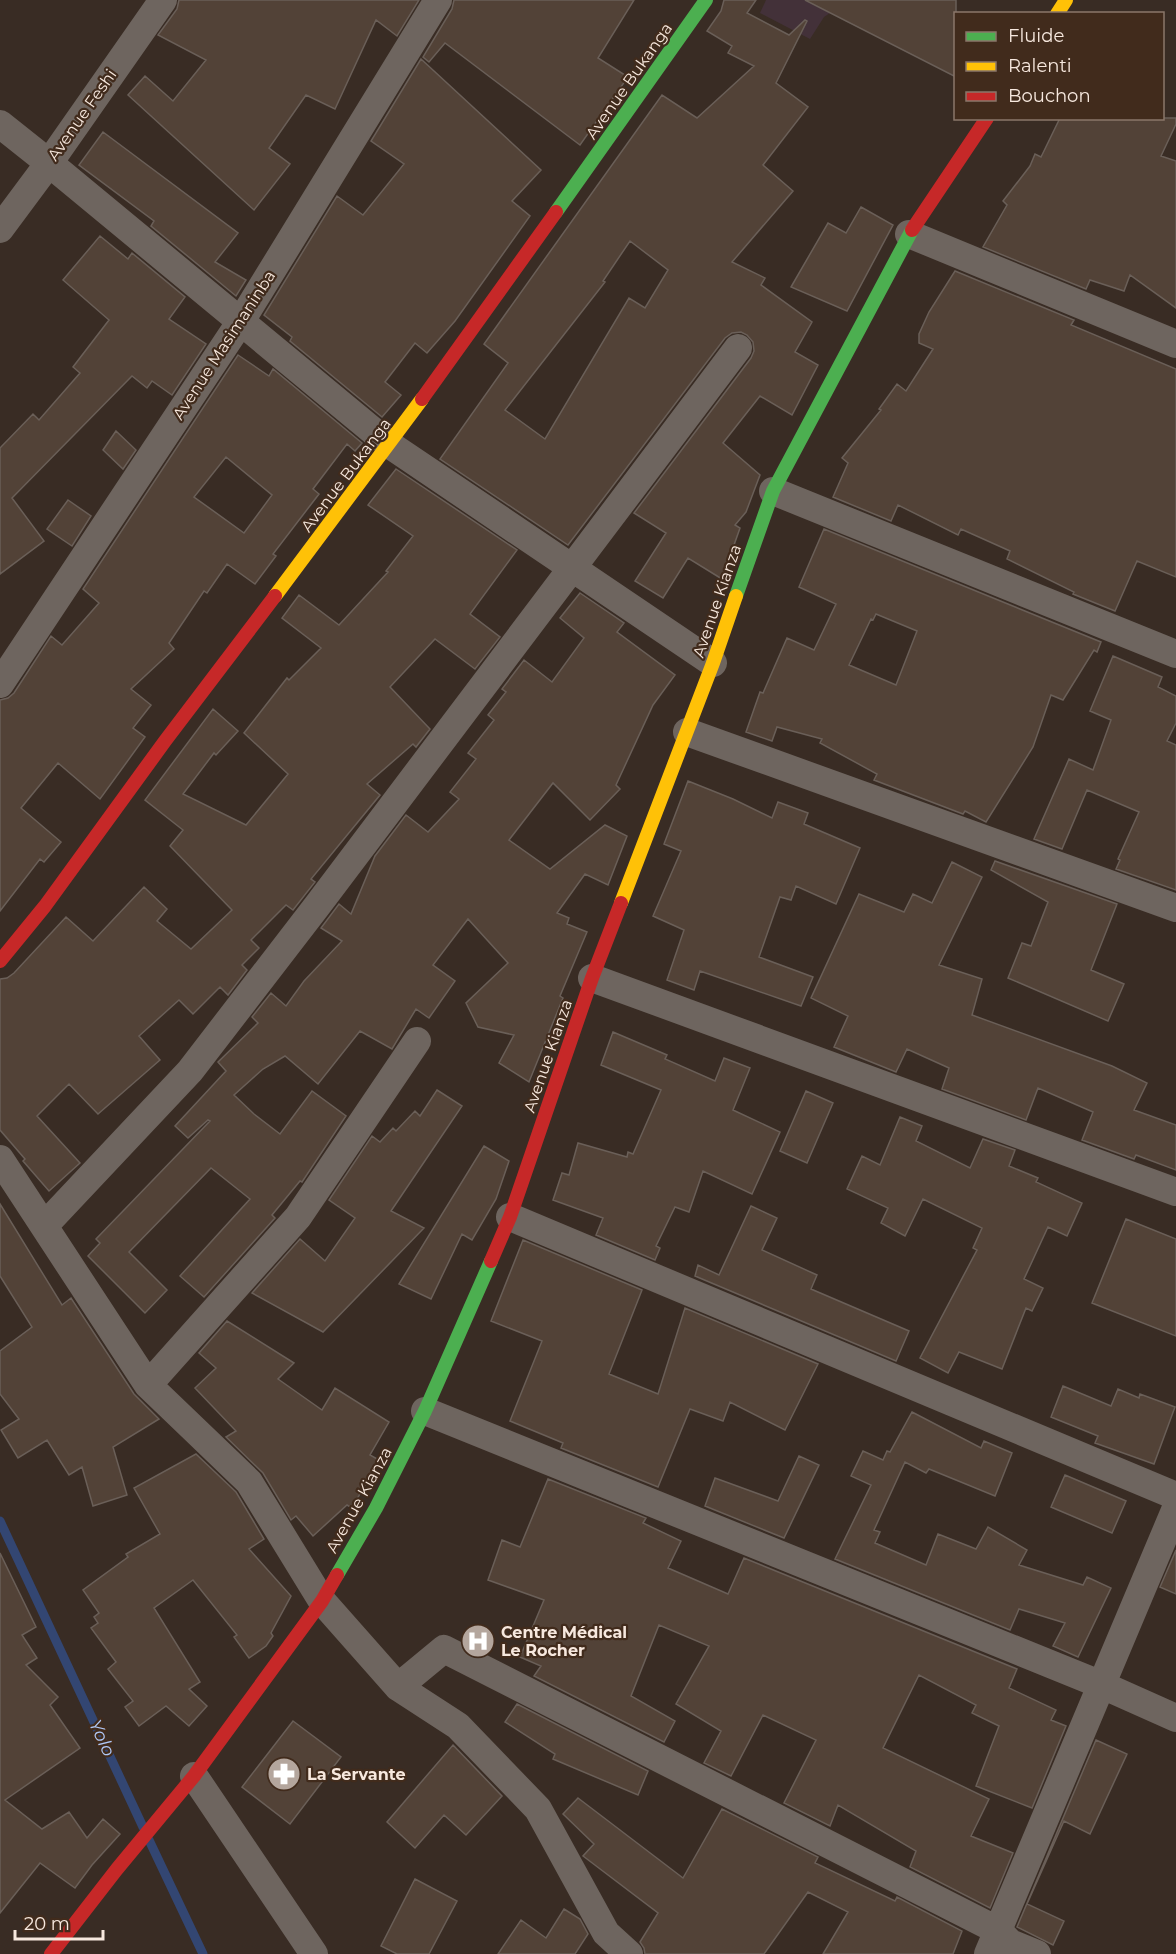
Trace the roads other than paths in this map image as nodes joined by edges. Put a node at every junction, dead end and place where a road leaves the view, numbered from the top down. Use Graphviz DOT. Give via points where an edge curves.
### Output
graph roads {
  1 [pos="162,0"];
  2 [pos="438,0"];
  3 [pos="706,0"];
  4 [pos="986,120"];
  5 [pos="0,124"];
  6 [pos="49,163"];
  7 [pos="0,229"];
  8 [pos="909,234"];
  9 [pos="241,321"];
  10 [pos="1176,344"];
  11 [pos="738,348"];
  12 [pos="390,445"];
  13 [pos="773,491"];
  14 [pos="573,568"];
  15 [pos="1176,654"];
  16 [pos="713,663"];
  17 [pos="0,684"];
  18 [pos="687,732"];
  19 [pos="1176,908"];
  20 [pos="0,961"];
  21 [pos="592,978"];
  22 [pos="417,1041"];
  23 [pos="0,1159"];
  24 [pos="1176,1192"];
  25 [pos="510,1217"];
  26 [pos="45,1225"];
  27 [pos="148,1385"];
  28 [pos="425,1411"];
  29 [pos="1176,1496"];
  30 [pos="1176,1508"];
  31 [pos="322,1601"];
  32 [pos="1102,1685"];
  33 [pos="398,1687"];
  34 [pos="1176,1718"];
  35 [pos="194,1776"];
  36 [pos="993,1943"];
  37 [pos="51,1954"];
  38 [pos="314,1954"];
  39 [pos="629,1954"];
  40 [pos="1037,1954"];
  1 -- 6 [label="street, Avenue Feshi"];
  2 -- 9 [label="street, Avenue Masimaninba"];
  3 -- 12 [label="street, Avenue Bukanga"];
  4 -- 8 [label="street, Avenue Kianza"];
  5 -- 6 [label="street"];
  6 -- 7 [label="street, Avenue Feshi"];
  6 -- 9 [label="street"];
  8 -- 10 [label="street"];
  8 -- 13 [label="street, Avenue Kianza"];
  9 -- 12 [label="street"];
  9 -- 17 [label="street, Avenue Masimaninba"];
  11 -- 14 [label="street"];
  12 -- 14 [label="street"];
  12 -- 20 [label="street, Avenue Bukanga"];
  13 -- 15 [label="street"];
  13 -- 16 [label="street, Avenue Kianza"];
  14 -- 16 [label="street"];
  14 -- 26 [label="street" via="190,1071"];
  16 -- 18 [label="street, Avenue Kianza"];
  18 -- 19 [label="street"];
  18 -- 21 [label="street, Avenue Kianza"];
  21 -- 24 [label="street"];
  21 -- 25 [label="street, Avenue Kianza"];
  22 -- 27 [label="street" via="298,1217"];
  23 -- 26 [label="street"];
  25 -- 28 [label="street, Avenue Kianza"];
  25 -- 29 [label="street"];
  26 -- 27 [label="street"];
  27 -- 31 [label="street" via="249,1482"];
  28 -- 31 [label="street, Avenue Kianza" via="376,1508"];
  28 -- 32 [label="street"];
  30 -- 32 [label="street"];
  31 -- 33 [label="street"];
  31 -- 35 [label="street, Avenue Kianza"];
  32 -- 34 [label="street"];
  32 -- 36 [label="street"];
  33 -- 36 [label="street" via="444,1649"];
  33 -- 39 [label="street" via="458,1726 538,1809 606,1933"];
  35 -- 37 [label="street, Avenue Kianza"];
  35 -- 38 [label="street"];
  36 -- 40 [label="street" via="1010,1943"];
}
